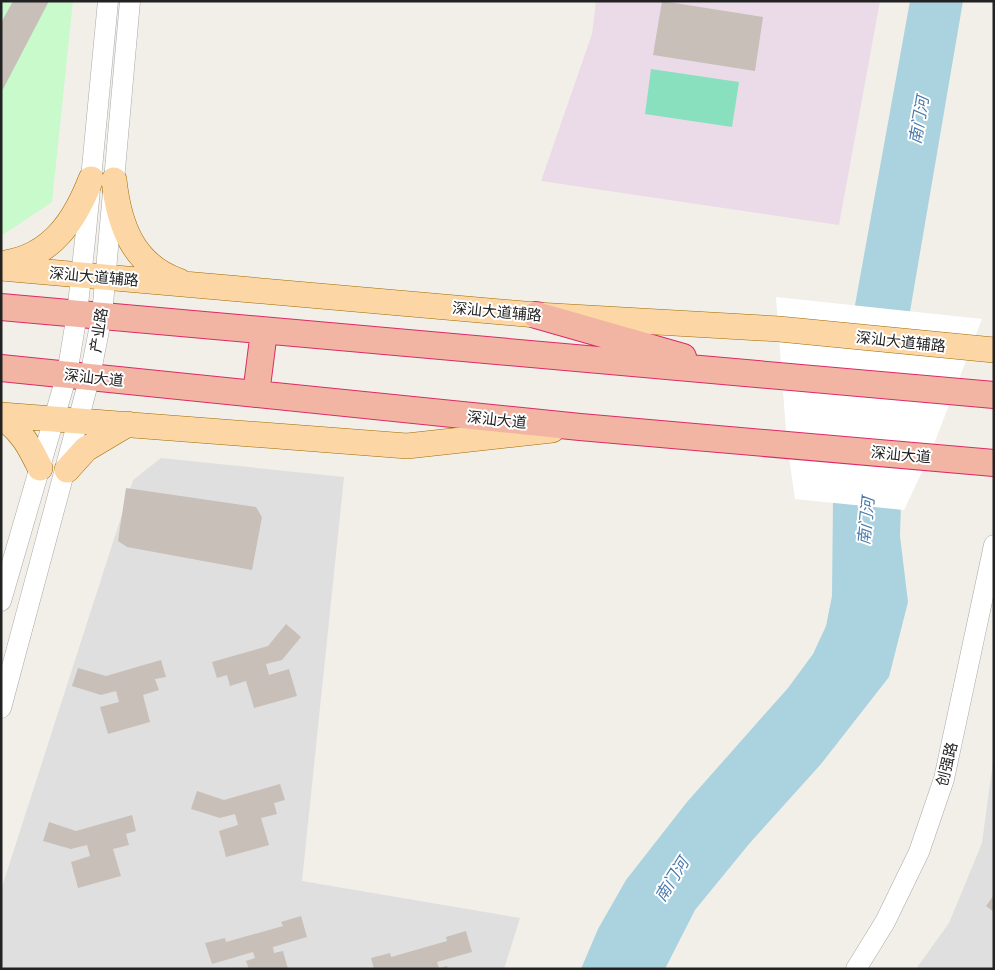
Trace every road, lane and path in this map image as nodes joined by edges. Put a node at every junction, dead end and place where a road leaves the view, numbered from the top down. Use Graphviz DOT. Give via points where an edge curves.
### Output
graph roads {
  1 [pos="108,1"];
  2 [pos="130,1"];
  3 [pos="102,180"];
  4 [pos="1,264"];
  5 [pos="1,268"];
  6 [pos="93,276"];
  7 [pos="199,286"];
  8 [pos="1,307"];
  9 [pos="89,315"];
  10 [pos="536,315"];
  11 [pos="264,331"];
  12 [pos="984,347"];
  13 [pos="1,368"];
  14 [pos="741,374"];
  15 [pos="79,375"];
  16 [pos="256,394"];
  17 [pos="994,395"];
  18 [pos="1,415"];
  19 [pos="55,419"];
  20 [pos="80,421"];
  21 [pos="128,424"];
  22 [pos="580,427"];
  23 [pos="994,462"];
  24 [pos="40,468"];
  25 [pos="67,470"];
  26 [pos="994,545"];
  27 [pos="1,601"];
  28 [pos="1,708"];
  29 [pos="856,969"];
  1 -- 3 [label="street, 产业路"];
  2 -- 3 [label="street, 产业路"];
  3 -- 4 [label="main road" via="64,230 38,254"];
  3 -- 6 [label="street, 产业路"];
  3 -- 7 [label="main road" via="124,230 138,252 155,268 177,280"];
  5 -- 6 [label="main road, 深汕大道辅路"];
  6 -- 7 [label="main road, 深汕大道辅路"];
  6 -- 9 [label="street, 产业路"];
  7 -- 10 [label="main road, 深汕大道辅路"];
  8 -- 9 [label="highway"];
  9 -- 11 [label="highway"];
  9 -- 15 [label="street, 产业路"];
  10 -- 12 [label="main road, 深汕大道辅路" via="779,329"];
  10 -- 14 [label="highway"];
  11 -- 14 [label="highway"];
  11 -- 16 [label="highway"];
  13 -- 15 [label="highway, 深汕大道"];
  14 -- 17 [label="highway"];
  15 -- 16 [label="highway, 深汕大道"];
  15 -- 19 [label="street, 产业路"];
  15 -- 20 [label="street, 产业路"];
  16 -- 22 [label="highway, 深汕大道"];
  18 -- 19 [label="main road"];
  18 -- 24 [label="main road" via="18,429"];
  19 -- 20 [label="main road"];
  19 -- 24 [label="street, 产业路"];
  20 -- 21 [label="main road"];
  20 -- 25 [label="street, 产业路"];
  21 -- 22 [label="main road" via="407,446"];
  21 -- 25 [label="main road" via="86,449"];
  22 -- 23 [label="highway, 深汕大道"];
  24 -- 27 [label="street, 产业路"];
  25 -- 28 [label="street, 产业路"];
  26 -- 29 [label="street, 创强路" via="944,779 919,852 886,922"];
}
